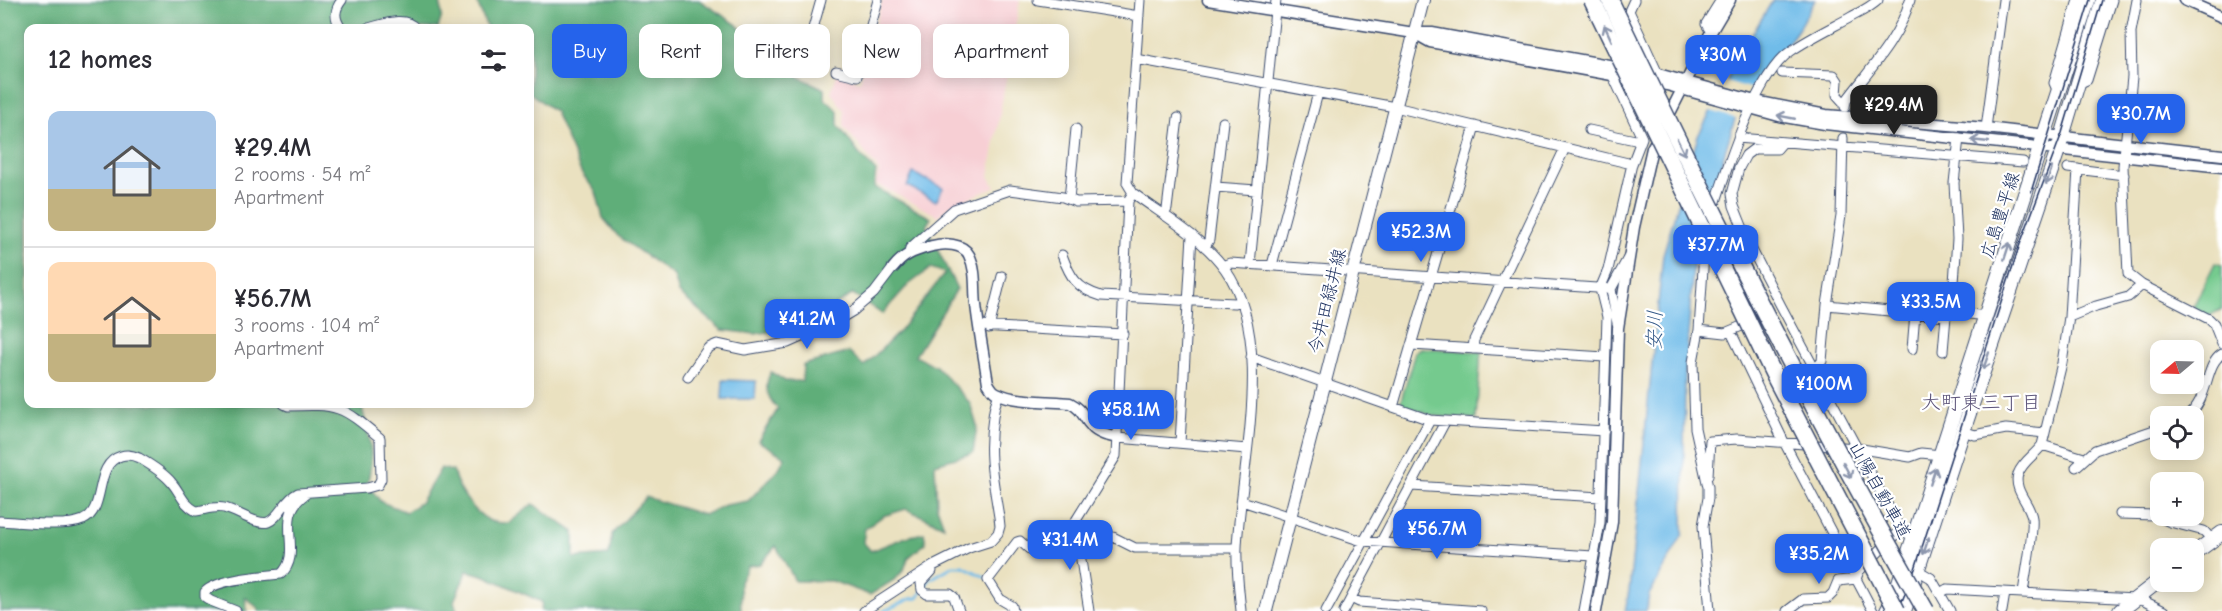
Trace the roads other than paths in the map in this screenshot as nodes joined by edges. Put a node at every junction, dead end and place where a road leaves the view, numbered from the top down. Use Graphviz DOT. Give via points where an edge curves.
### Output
graph roads {
  1 [pos="342,0"];
  2 [pos="821,0"];
  3 [pos="878,0"];
  4 [pos="1038,0"];
  5 [pos="1140,0"];
  6 [pos="1209,0"];
  7 [pos="1423,0"];
  8 [pos="1592,0"];
  9 [pos="1610,0"];
  10 [pos="1635,0"];
  11 [pos="1721,0"];
  12 [pos="1730,0"];
  13 [pos="1878,0"];
  14 [pos="1910,0"];
  15 [pos="2003,0"];
  16 [pos="2078,0"];
  17 [pos="2088,0"];
  18 [pos="2103,0"];
  19 [pos="2112,0"];
  20 [pos="2137,0"];
  21 [pos="2184,0"];
  22 [pos="1275,5"];
  23 [pos="1139,16"];
  24 [pos="2222,16"];
  25 [pos="338,24"];
  26 [pos="387,24"];
  27 [pos="412,24"];
  28 [pos="814,24"];
  29 [pos="1711,32"];
  30 [pos="1414,33"];
  31 [pos="1136,59"];
  32 [pos="1611,70"];
  33 [pos="836,71"];
  34 [pos="1782,73"];
  35 [pos="1658,74"];
  36 [pos="2084,80"];
  37 [pos="1266,82"];
  38 [pos="1687,86"];
  39 [pos="2056,88"];
  40 [pos="1318,93"];
  41 [pos="1752,104"];
  42 [pos="1395,107"];
  43 [pos="1178,118"];
  44 [pos="1223,122"];
  45 [pos="1475,126"];
  46 [pos="1986,128"];
  47 [pos="1076,129"];
  48 [pos="1589,130"];
  49 [pos="1642,138"];
  50 [pos="1738,138"];
  51 [pos="1959,138"];
  52 [pos="2042,141"];
  53 [pos="1783,142"];
  54 [pos="1843,142"];
  55 [pos="2060,144"];
  56 [pos="2126,145"];
  57 [pos="1565,148"];
  58 [pos="2222,155"];
  59 [pos="1957,156"];
  60 [pos="2125,157"];
  61 [pos="2024,162"];
  62 [pos="1632,164"];
  63 [pos="2222,167"];
  64 [pos="2124,175"];
  65 [pos="1216,187"];
  66 [pos="1256,190"];
  67 [pos="1131,197"];
  68 [pos="1069,200"];
  69 [pos="1164,215"];
  70 [pos="1192,235"];
  71 [pos="1205,247"];
  72 [pos="909,254"];
  73 [pos="1062,255"];
  74 [pos="1629,255"];
  75 [pos="1250,264"];
  76 [pos="1272,265"];
  77 [pos="1223,266"];
  78 [pos="893,268"];
  79 [pos="1353,270"];
  80 [pos="1002,276"];
  81 [pos="1432,276"];
  82 [pos="1502,281"];
  83 [pos="2142,285"];
  84 [pos="1600,289"];
  85 [pos="1611,289"];
  86 [pos="1124,297"];
  87 [pos="1187,301"];
  88 [pos="1240,302"];
  89 [pos="1827,305"];
  90 [pos="1780,306"];
  91 [pos="1900,312"];
  92 [pos="1949,314"];
  93 [pos="1987,316"];
  94 [pos="2068,317"];
  95 [pos="984,327"];
  96 [pos="1618,328"];
  97 [pos="1699,330"];
  98 [pos="1731,332"];
  99 [pos="1123,334"];
  100 [pos="1412,345"];
  101 [pos="2222,345"];
  102 [pos="1473,349"];
  103 [pos="1912,349"];
  104 [pos="1943,351"];
  105 [pos="2222,354"];
  106 [pos="1251,357"];
  107 [pos="1605,357"];
  108 [pos="1815,369"];
  109 [pos="688,377"];
  110 [pos="1324,383"];
  111 [pos="999,394"];
  112 [pos="2196,406"];
  113 [pos="1394,407"];
  114 [pos="339,408"];
  115 [pos="1430,420"];
  116 [pos="1445,422"];
  117 [pos="1963,430"];
  118 [pos="1604,431"];
  119 [pos="2150,431"];
  120 [pos="2045,433"];
  121 [pos="1118,438"];
  122 [pos="1784,442"];
  123 [pos="1180,443"];
  124 [pos="2042,445"];
  125 [pos="1856,448"];
  126 [pos="1246,449"];
  127 [pos="1941,454"];
  128 [pos="2084,458"];
  129 [pos="2076,467"];
  130 [pos="1411,486"];
  131 [pos="1708,487"];
  132 [pos="309,492"];
  133 [pos="1601,497"];
  134 [pos="1242,501"];
  135 [pos="2120,514"];
  136 [pos="1290,517"];
  137 [pos="0,521"];
  138 [pos="1076,525"];
  139 [pos="1907,534"];
  140 [pos="2217,537"];
  141 [pos="1362,541"];
  142 [pos="1381,543"];
  143 [pos="2204,546"];
  144 [pos="1237,548"];
  145 [pos="950,556"];
  146 [pos="1593,556"];
  147 [pos="1918,571"];
  148 [pos="1856,579"];
  149 [pos="2150,588"];
  150 [pos="2005,592"];
  151 [pos="1940,593"];
  152 [pos="2023,593"];
  153 [pos="1351,598"];
  154 [pos="2135,599"];
  155 [pos="236,611"];
  156 [pos="864,611"];
  157 [pos="959,611"];
  158 [pos="1013,611"];
  159 [pos="1089,611"];
  160 [pos="1241,611"];
  161 [pos="1266,611"];
  162 [pos="1326,611"];
  163 [pos="1344,611"];
  164 [pos="1480,611"];
  165 [pos="1584,611"];
  166 [pos="1596,611"];
  167 [pos="1710,611"];
  168 [pos="1787,611"];
  169 [pos="1874,611"];
  170 [pos="1887,611"];
  171 [pos="1897,611"];
  172 [pos="1905,611"];
  173 [pos="1926,611"];
  174 [pos="1950,611"];
  175 [pos="2002,611"];
  176 [pos="2120,611"];
  177 [pos="2164,611"];
  1 -- 25 [label="street" via="335,10"];
  2 -- 28 [label="street"];
  3 -- 33 [label="street" via="857,76"];
  4 -- 23 [label="street"];
  5 -- 23 [label="street"];
  6 -- 22 [label="street"];
  7 -- 30 [label="main road, 今井田緑井線"];
  171 -- 8 [label="highway, one-way, bridge" via="1776,380"];
  9 -- 173 [label="highway, 山陽自動車道, one-way, bridge" via="1793,370"];
  10 -- 35 [label="street" via="1629,12"];
  11 -- 29 [label="street" via="1706,24"];
  12 -- 29 [label="street"];
  13 -- 41 [label="street" via="1787,53 1766,78"];
  14 -- 34 [label="street" via="1897,33 1845,105 1837,95 1838,81 1834,75"];
  15 -- 46 [label="street"];
  16 -- 39 [label="street"];
  17 -- 39 [label="main road, 広島豊平線"];
  18 -- 36 [label="main road, 広島豊平線"];
  19 -- 36 [label="street"];
  20 -- 56 [label="street" via="2131,32"];
  21 -- 24 [label="street"];
  22 -- 30 [label="street"];
  22 -- 37 [label="street"];
  23 -- 31 [label="street"];
  26 -- 27 [label="street"];
  29 -- 38 [label="street"];
  30 -- 32 [label="street" via="1432,33"];
  30 -- 42 [label="main road, 今井田緑井線"];
  31 -- 37 [label="street"];
  31 -- 67 [label="street" via="1127,183"];
  32 -- 35 [label="street"];
  32 -- 38 [label="street"];
  32 -- 49 [label="street"];
  35 -- 38 [label="street"];
  36 -- 55 [label="main road, 広島豊平線"];
  37 -- 40 [label="street"];
  37 -- 66 [label="street"];
  38 -- 41 [label="street"];
  38 -- 74 [label="street" via="1652,148"];
  39 -- 52 [label="main road, 広島豊平線"];
  40 -- 42 [label="street"];
  40 -- 76 [label="street"];
  41 -- 46 [label="street" via="1826,115"];
  41 -- 50 [label="street"];
  51 -- 41 [label="street, one-way" via="1825,124 1779,116"];
  42 -- 45 [label="street"];
  42 -- 79 [label="main road, 今井田緑井線"];
  43 -- 69 [label="street"];
  44 -- 65 [label="street"];
  45 -- 57 [label="street"];
  45 -- 81 [label="street"];
  46 -- 52 [label="street"];
  47 -- 68 [label="street"];
  48 -- 49 [label="street" via="1635,141"];
  49 -- 62 [label="street"];
  50 -- 53 [label="street"];
  50 -- 97 [label="street" via="1705,240"];
  52 -- 51 [label="street, one-way"];
  51 -- 59 [label="street"];
  52 -- 55 [label="street"];
  93 -- 52 [label="main road, 広島豊平線, one-way"];
  53 -- 54 [label="street"];
  53 -- 90 [label="street" via="1778,149 1754,149 1746,155 1732,194 1750,246"];
  54 -- 59 [label="street"];
  54 -- 89 [label="street" via="1841,216"];
  55 -- 56 [label="street"];
  55 -- 60 [label="street"];
  55 -- 117 [label="main road, 広島豊平線, one-way"];
  56 -- 58 [label="street"];
  56 -- 60 [label="street"];
  57 -- 62 [label="street"];
  57 -- 82 [label="street"];
  59 -- 61 [label="street"];
  59 -- 92 [label="street" via="1957,239"];
  60 -- 63 [label="street"];
  60 -- 64 [label="street"];
  62 -- 84 [label="street" via="1608,270"];
  64 -- 83 [label="street" via="2128,274"];
  64 -- 94 [label="street" via="2073,168"];
  65 -- 66 [label="street"];
  65 -- 71 [label="street"];
  66 -- 75 [label="street"];
  67 -- 68 [label="street"];
  67 -- 69 [label="street"];
  67 -- 86 [label="street"];
  68 -- 72 [label="street" via="1010,190 954,208 910,248"];
  69 -- 70 [label="street"];
  70 -- 71 [label="street"];
  70 -- 87 [label="street"];
  71 -- 77 [label="street"];
  72 -- 78 [label="street"];
  72 -- 95 [label="street" via="935,245 962,247 969,254 974,271"];
  73 -- 86 [label="street" via="1074,281 1093,294"];
  74 -- 85 [label="street"];
  74 -- 96 [label="street"];
  75 -- 76 [label="street"];
  75 -- 77 [label="street"];
  76 -- 79 [label="street"];
  77 -- 88 [label="street"];
  78 -- 109 [label="street" via="874,293 833,323 789,343 745,350 717,344 708,348"];
  79 -- 81 [label="street"];
  79 -- 110 [label="main road, 今井田緑井線"];
  80 -- 95 [label="street"];
  81 -- 82 [label="street"];
  81 -- 100 [label="street"];
  82 -- 84 [label="street"];
  82 -- 102 [label="street"];
  83 -- 94 [label="street" via="2128,297"];
  83 -- 101 [label="street" via="2209,319"];
  84 -- 85 [label="street"];
  84 -- 107 [label="street" via="1606,317"];
  85 -- 96 [label="street"];
  86 -- 87 [label="street"];
  86 -- 99 [label="street"];
  87 -- 88 [label="street"];
  87 -- 123 [label="street"];
  88 -- 106 [label="street"];
  89 -- 91 [label="street"];
  89 -- 108 [label="street" via="1822,361"];
  90 -- 98 [label="street"];
  90 -- 108 [label="street"];
  92 -- 93 [label="street"];
  92 -- 103 [label="street" via="1915,313"];
  92 -- 104 [label="street"];
  93 -- 127 [label="main road, 広島豊平線"];
  94 -- 120 [label="street" via="2062,363"];
  95 -- 99 [label="street"];
  95 -- 111 [label="street" via="988,382"];
  96 -- 166 [label="street" via="1612,522"];
  97 -- 98 [label="street"];
  97 -- 131 [label="street" via="1693,362 1695,428"];
  98 -- 122 [label="street"];
  99 -- 121 [label="street"];
  100 -- 102 [label="street"];
  100 -- 113 [label="street"];
  102 -- 107 [label="street"];
  105 -- 112 [label="street" via="2212,363 2206,391"];
  106 -- 110 [label="street"];
  106 -- 126 [label="street"];
  107 -- 118 [label="street"];
  108 -- 125 [label="street"];
  110 -- 113 [label="street"];
  110 -- 136 [label="main road, 今井田緑井線"];
  111 -- 121 [label="street" via="1070,403 1078,407 1097,432"];
  111 -- 145 [label="street" via="989,456 999,516 998,534 991,541"];
  113 -- 115 [label="street"];
  114 -- 132 [label="street" via="380,438 381,479 367,488"];
  115 -- 116 [label="street"];
  115 -- 141 [label="street"];
  116 -- 118 [label="street"];
  116 -- 130 [label="street"];
  117 -- 120 [label="street" via="1975,435 2006,429"];
  117 -- 147 [label="main road, 広島豊平線, one-way"];
  118 -- 133 [label="street"];
  119 -- 128 [label="street" via="2109,444"];
  120 -- 124 [label="street"];
  121 -- 123 [label="street"];
  121 -- 138 [label="street" via="1116,456"];
  122 -- 125 [label="street"];
  122 -- 131 [label="street" via="1710,441"];
  122 -- 148 [label="street"];
  123 -- 126 [label="street"];
  124 -- 128 [label="street"];
  124 -- 152 [label="street" via="2026,460 2018,476 2032,517"];
  125 -- 127 [label="street" via="1910,458 1921,453"];
  125 -- 139 [label="street"];
  126 -- 134 [label="street"];
  139 -- 127 [label="main road, 広島豊平線, one-way"];
  128 -- 129 [label="street"];
  130 -- 133 [label="street"];
  130 -- 142 [label="street"];
  131 -- 167 [label="street" via="1703,526"];
  132 -- 137 [label="street" via="289,497 268,522 260,523 222,507 196,511 185,505 162,473 137,457 126,455 114,458 106,468 93,513 85,520"];
  132 -- 155 [label="street" via="291,509 290,558 281,574 242,579 209,587 205,592 211,602"];
  133 -- 146 [label="street"];
  134 -- 136 [label="street"];
  134 -- 144 [label="street"];
  135 -- 140 [label="street" via="2154,515"];
  136 -- 141 [label="street"];
  136 -- 161 [label="main road, 今井田緑井線"];
  138 -- 144 [label="street" via="1135,548"];
  138 -- 158 [label="street" via="1072,532 1032,549 1017,542 988,580"];
  138 -- 159 [label="street"];
  139 -- 148 [label="street" via="1859,571"];
  139 -- 170 [label="main road, 広島豊平線" via="1894,598"];
  140 -- 143 [label="main road"];
  141 -- 142 [label="street"];
  141 -- 162 [label="street"];
  142 -- 146 [label="street"];
  142 -- 153 [label="street"];
  144 -- 160 [label="street"];
  145 -- 156 [label="street"];
  145 -- 157 [label="street" via="927,575 921,583 922,590 927,594 950,594"];
  146 -- 165 [label="street"];
  147 -- 151 [label="street" via="1931,578"];
  147 -- 172 [label="main road, 広島豊平線"];
  148 -- 168 [label="street" via="1838,581 1828,598 1803,599"];
  148 -- 169 [label="street"];
  149 -- 154 [label="main road"];
  150 -- 151 [label="street" via="1947,589"];
  150 -- 152 [label="street"];
  150 -- 175 [label="street"];
  151 -- 174 [label="street"];
  152 -- 154 [label="street"];
  153 -- 163 [label="street"];
  153 -- 164 [label="street" via="1359,602"];
  154 -- 176 [label="main road"];
  154 -- 177 [label="street"];
}
